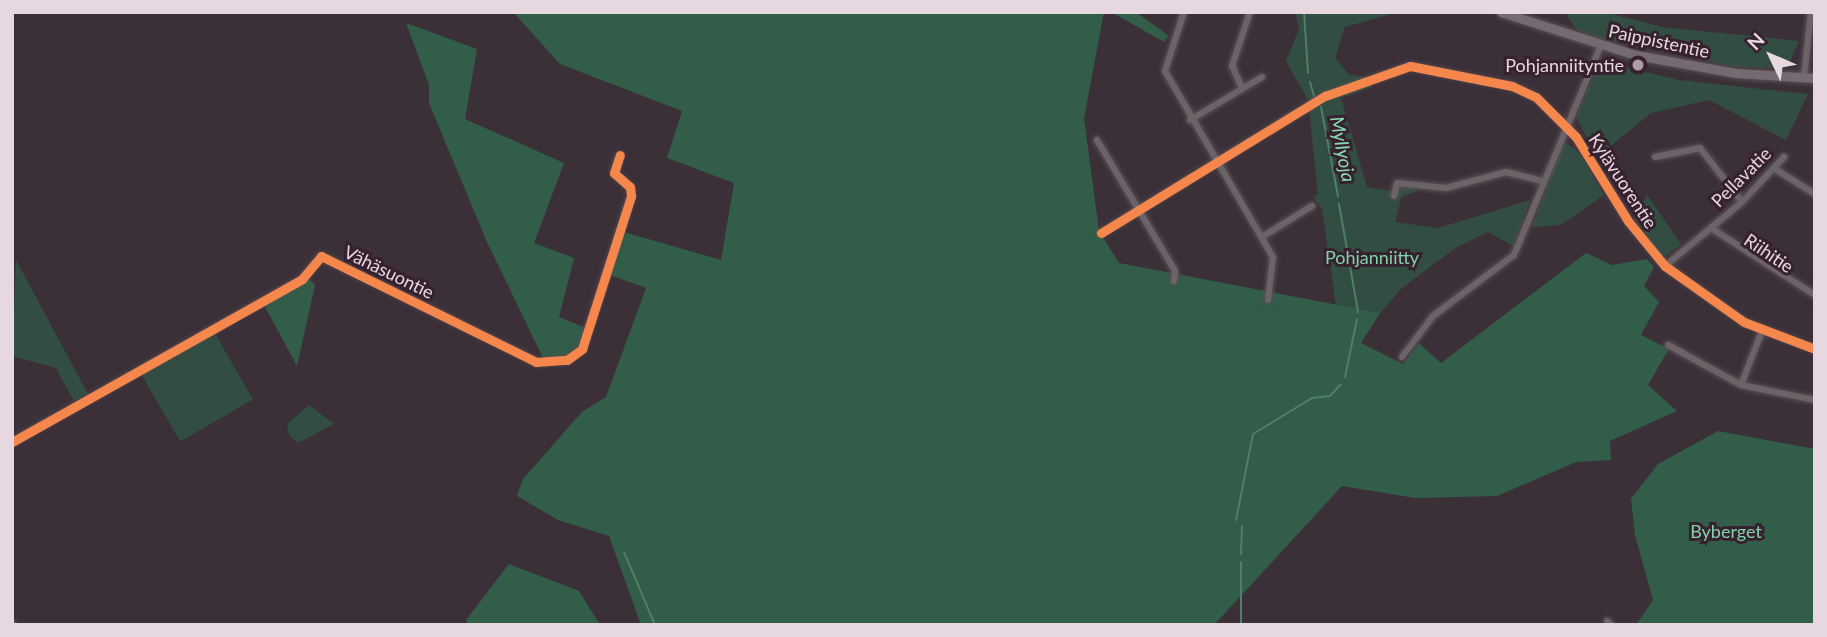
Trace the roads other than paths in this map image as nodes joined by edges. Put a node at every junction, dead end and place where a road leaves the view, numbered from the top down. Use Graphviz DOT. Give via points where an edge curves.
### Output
graph roads {
  1 [pos="1184,12"];
  2 [pos="1250,12"];
  3 [pos="1501,12"];
  4 [pos="1811,12"];
  5 [pos="1601,45"];
  6 [pos="1262,77"];
  7 [pos="1804,77"];
  8 [pos="1815,78"];
  9 [pos="1242,88"];
  10 [pos="1190,120"];
  11 [pos="1566,127"];
  12 [pos="1097,140"];
  13 [pos="620,155"];
  14 [pos="1656,157"];
  15 [pos="1784,157"];
  16 [pos="1218,162"];
  17 [pos="1775,169"];
  18 [pos="1542,181"];
  19 [pos="1815,194"];
  20 [pos="1394,195"];
  21 [pos="1742,202"];
  22 [pos="1312,206"];
  23 [pos="1139,210"];
  24 [pos="1711,228"];
  25 [pos="1101,233"];
  26 [pos="1262,237"];
  27 [pos="1665,266"];
  28 [pos="1174,281"];
  29 [pos="1815,295"];
  30 [pos="1268,300"];
  31 [pos="1762,331"];
  32 [pos="1668,345"];
  33 [pos="1815,349"];
  34 [pos="1402,357"];
  35 [pos="1741,385"];
  36 [pos="1815,400"];
  37 [pos="12,442"];
  1 -- 10 [label="street" via="1165,71"];
  2 -- 9 [label="street" via="1232,66"];
  3 -- 5 [label="street, Paippistentie"];
  4 -- 7 [label="street"];
  5 -- 7 [label="street, Paippistentie" via="1689,66"];
  5 -- 11 [label="street"];
  6 -- 9 [label="street"];
  7 -- 8 [label="street, Paippistentie"];
  9 -- 10 [label="street"];
  10 -- 16 [label="street"];
  11 -- 16 [label="street, Kylävuorentie" via="1536,97 1512,86 1406,66 1325,96"];
  11 -- 18 [label="street"];
  11 -- 27 [label="street, Kylävuorentie"];
  12 -- 23 [label="street"];
  13 -- 37 [label="street, Vähäsuontie" via="614,173 630,187 631,196 582,349 567,360 536,362 321,256 302,279"];
  14 -- 21 [label="street" via="1700,149"];
  15 -- 17 [label="street, Pellavatie"];
  16 -- 23 [label="street, Kylävuorentie"];
  16 -- 26 [label="street"];
  17 -- 19 [label="street"];
  17 -- 21 [label="street, Pellavatie"];
  18 -- 20 [label="street" via="1506,172 1446,188 1397,183"];
  18 -- 34 [label="street" via="1514,255 1433,316"];
  21 -- 24 [label="street, Pellavatie"];
  22 -- 26 [label="street"];
  23 -- 25 [label="street, Kylävuorentie"];
  23 -- 28 [label="street" via="1175,271"];
  24 -- 27 [label="street, Pellavatie"];
  24 -- 29 [label="street, Riihitie"];
  26 -- 30 [label="street" via="1273,257"];
  27 -- 31 [label="street, Kylävuorentie"];
  31 -- 33 [label="street, Kylävuorentie"];
  31 -- 35 [label="street"];
  32 -- 35 [label="street"];
  35 -- 36 [label="street"];
}
